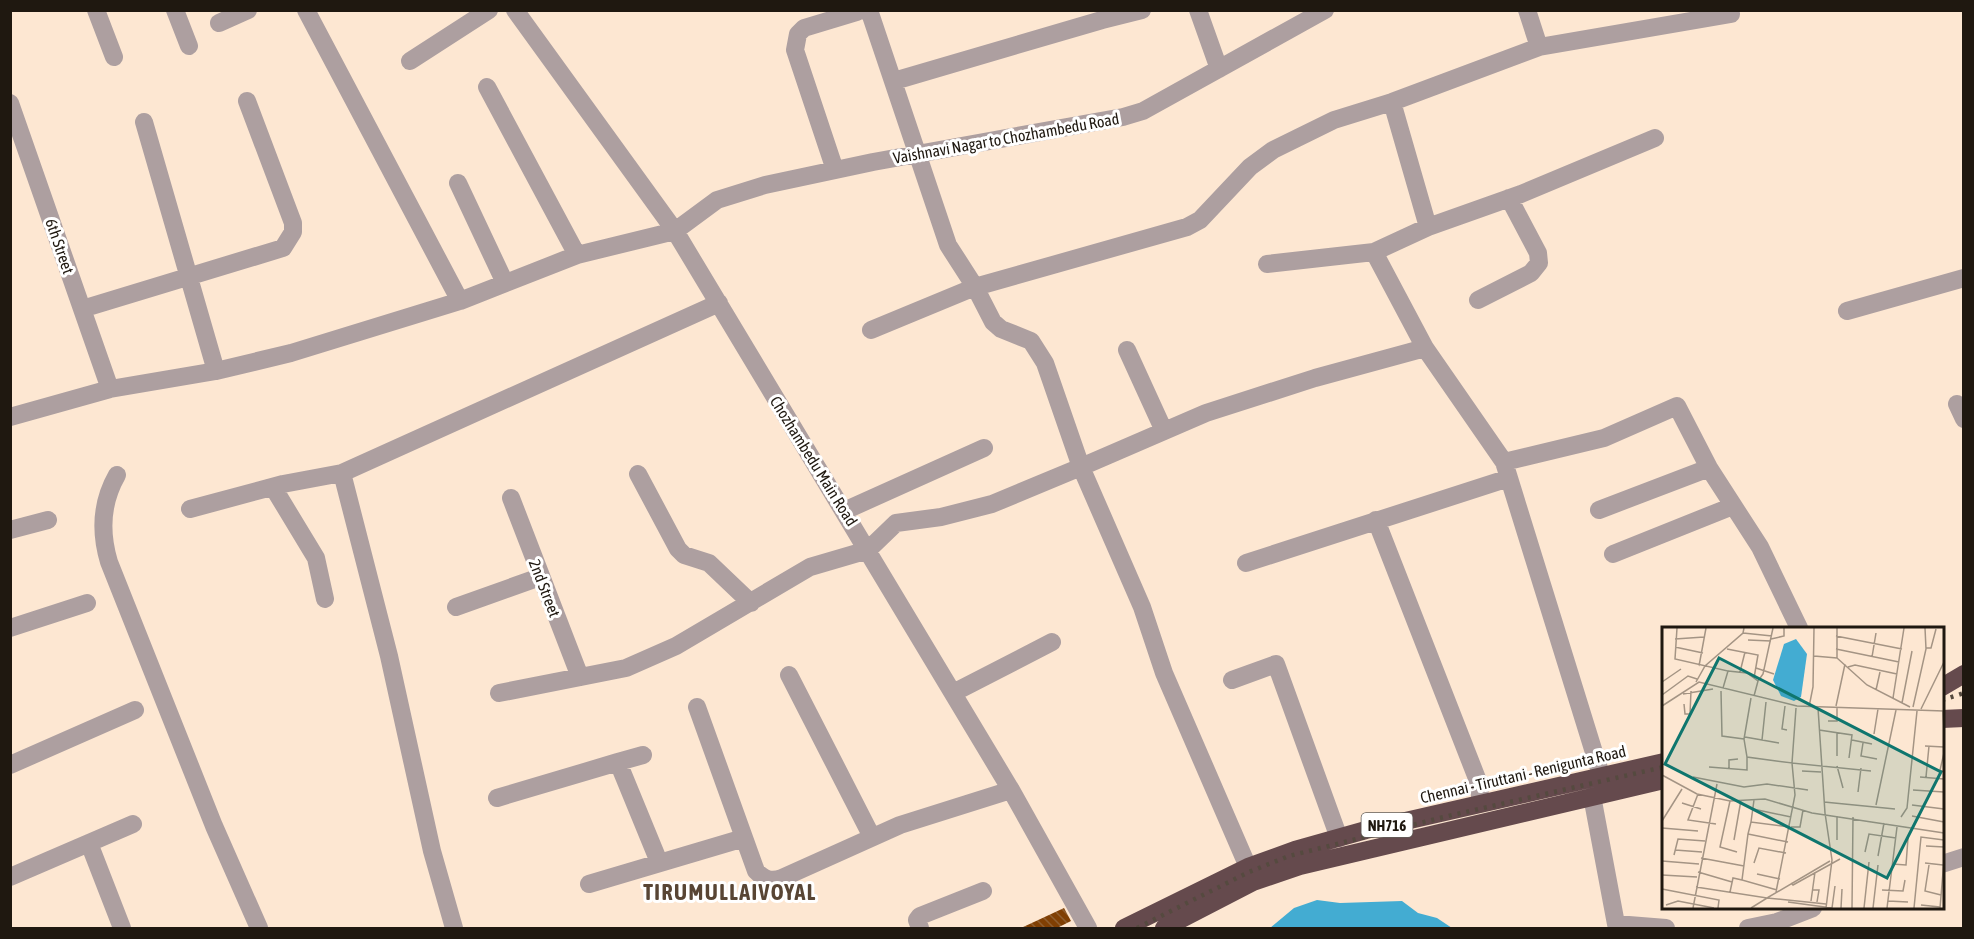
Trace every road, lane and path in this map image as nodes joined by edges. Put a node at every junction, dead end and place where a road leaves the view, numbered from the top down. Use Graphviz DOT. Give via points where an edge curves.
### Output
graph roads {
  1 [pos="96,10"];
  2 [pos="176,10"];
  3 [pos="248,10"];
  4 [pos="306,10"];
  5 [pos="489,10"];
  6 [pos="515,10"];
  7 [pos="1142,10"];
  8 [pos="1198,10"];
  9 [pos="1527,10"];
  10 [pos="863,11"];
  11 [pos="1315,13"];
  12 [pos="1731,14"];
  13 [pos="1100,15"];
  14 [pos="219,23"];
  15 [pos="189,46"];
  16 [pos="1539,46"];
  17 [pos="114,57"];
  18 [pos="410,61"];
  19 [pos="1219,69"];
  20 [pos="894,81"];
  21 [pos="487,87"];
  22 [pos="247,101"];
  23 [pos="1392,102"];
  24 [pos="12,110"];
  25 [pos="144,122"];
  26 [pos="1654,138"];
  27 [pos="916,155"];
  28 [pos="835,170"];
  29 [pos="458,183"];
  30 [pos="1509,198"];
  31 [pos="1428,227"];
  32 [pos="675,231"];
  33 [pos="1374,252"];
  34 [pos="577,255"];
  35 [pos="1267,264"];
  36 [pos="190,278"];
  37 [pos="1964,278"];
  38 [pos="505,284"];
  39 [pos="975,287"];
  40 [pos="1478,300"];
  41 [pos="460,301"];
  42 [pos="719,303"];
  43 [pos="82,309"];
  44 [pos="1847,311"];
  45 [pos="871,330"];
  46 [pos="1425,348"];
  47 [pos="1127,351"];
  48 [pos="216,371"];
  49 [pos="110,388"];
  50 [pos="10,417"];
  51 [pos="1164,431"];
  52 [pos="984,448"];
  53 [pos="1081,467"];
  54 [pos="1708,468"];
  55 [pos="1506,470"];
  56 [pos="342,472"];
  57 [pos="638,474"];
  58 [pos="117,475"];
  59 [pos="273,487"];
  60 [pos="511,498"];
  61 [pos="1733,506"];
  62 [pos="190,509"];
  63 [pos="1599,510"];
  64 [pos="844,511"];
  65 [pos="48,520"];
  66 [pos="1376,520"];
  67 [pos="10,530"];
  68 [pos="868,550"];
  69 [pos="1612,554"];
  70 [pos="1246,563"];
  71 [pos="540,577"];
  72 [pos="325,599"];
  73 [pos="87,603"];
  74 [pos="751,603"];
  75 [pos="456,607"];
  76 [pos="1799,627"];
  77 [pos="10,628"];
  78 [pos="1053,642"];
  79 [pos="1964,674"];
  80 [pos="789,675"];
  81 [pos="580,677"];
  82 [pos="1232,680"];
  83 [pos="1944,686"];
  84 [pos="499,693"];
  85 [pos="953,693"];
  86 [pos="697,707"];
  87 [pos="135,710"];
  88 [pos="1944,718"];
  89 [pos="1964,718"];
  90 [pos="644,755"];
  91 [pos="618,762"];
  92 [pos="1662,762"];
  93 [pos="10,765"];
  94 [pos="1601,775"];
  95 [pos="1662,780"];
  96 [pos="1011,790"];
  97 [pos="1592,796"];
  98 [pos="497,798"];
  99 [pos="1481,803"];
  100 [pos="133,824"];
  101 [pos="872,837"];
  102 [pos="744,838"];
  103 [pos="1339,838"];
  104 [pos="89,843"];
  105 [pos="1964,857"];
  106 [pos="659,862"];
  107 [pos="1944,863"];
  108 [pos="1248,867"];
  109 [pos="10,878"];
  110 [pos="589,884"];
  111 [pos="982,891"];
  112 [pos="1811,909"];
  113 [pos="1160,910"];
  114 [pos="1778,925"];
  115 [pos="1616,926"];
  116 [pos="122,928"];
  117 [pos="259,928"];
  118 [pos="454,928"];
  119 [pos="921,928"];
  120 [pos="1088,928"];
  121 [pos="1124,928"];
  122 [pos="1168,928"];
  123 [pos="1659,928"];
  124 [pos="1666,928"];
  125 [pos="1749,928"];
  1 -- 17 [label="street"];
  2 -- 15 [label="street"];
  3 -- 14 [label="street"];
  4 -- 41 [label="street"];
  5 -- 18 [label="street"];
  6 -- 32 [label="street, Chozhambedu Main Road"];
  7 -- 13 [label="street"];
  8 -- 19 [label="street"];
  9 -- 16 [label="street"];
  10 -- 20 [label="street"];
  10 -- 28 [label="street" via="804,28 795,41"];
  11 -- 19 [label="street, Vaishnavi Nagar to Chozhambedu Road"];
  12 -- 16 [label="street"];
  13 -- 20 [label="street"];
  16 -- 23 [label="street"];
  19 -- 27 [label="street, Vaishnavi Nagar to Chozhambedu Road" via="1143,111 1123,117"];
  20 -- 27 [label="street"];
  21 -- 34 [label="street"];
  22 -- 36 [label="street" via="293,232 283,248"];
  23 -- 31 [label="street"];
  23 -- 39 [label="street" via="1334,120 1273,150 1250,167 1200,220 1187,227"];
  24 -- 43 [label="street, 6th Street"];
  25 -- 36 [label="street"];
  26 -- 30 [label="street"];
  27 -- 28 [label="street, Vaishnavi Nagar to Chozhambedu Road"];
  27 -- 39 [label="street" via="948,245"];
  28 -- 32 [label="street, Vaishnavi Nagar to Chozhambedu Road" via="717,200"];
  29 -- 38 [label="street"];
  30 -- 31 [label="street"];
  30 -- 40 [label="street" via="1539,262 1531,273"];
  31 -- 33 [label="street"];
  32 -- 34 [label="street"];
  32 -- 42 [label="street, Chozhambedu Main Road"];
  33 -- 35 [label="street"];
  33 -- 46 [label="street"];
  34 -- 38 [label="street"];
  36 -- 43 [label="street"];
  36 -- 48 [label="street"];
  37 -- 44 [label="street"];
  38 -- 41 [label="street"];
  39 -- 45 [label="street"];
  39 -- 53 [label="street" via="993,322 1031,341 1045,363"];
  41 -- 48 [label="street" via="291,353"];
  42 -- 56 [label="street"];
  42 -- 64 [label="street, Chozhambedu Main Road"];
  43 -- 49 [label="street, 6th Street"];
  46 -- 51 [label="street" via="1315,378 1206,413"];
  46 -- 55 [label="street"];
  47 -- 51 [label="street"];
  48 -- 49 [label="street"];
  49 -- 50 [label="street"];
  51 -- 53 [label="street"];
  52 -- 64 [label="street"];
  53 -- 68 [label="street" via="992,504 896,523"];
  53 -- 108 [label="street"];
  54 -- 55 [label="street" via="1677,406 1604,438"];
  54 -- 61 [label="street"];
  54 -- 63 [label="street"];
  55 -- 66 [label="street"];
  55 -- 94 [label="street"];
  56 -- 59 [label="street"];
  56 -- 118 [label="street"];
  57 -- 74 [label="street" via="678,549 709,563"];
  58 -- 117 [label="street" via="108,492 102,531 109,562"];
  59 -- 62 [label="street"];
  59 -- 72 [label="street" via="316,558"];
  60 -- 71 [label="street, 2nd Street"];
  61 -- 69 [label="street"];
  61 -- 76 [label="street" via="1775,574"];
  64 -- 68 [label="street, Chozhambedu Main Road"];
  65 -- 67 [label="street"];
  66 -- 70 [label="street"];
  66 -- 99 [label="street" via="1478,782"];
  68 -- 74 [label="street" via="810,567"];
  68 -- 85 [label="street, Chozhambedu Main Road"];
  71 -- 75 [label="street"];
  71 -- 81 [label="street, 2nd Street"];
  73 -- 77 [label="street"];
  74 -- 81 [label="street" via="676,646 626,668"];
  78 -- 85 [label="street"];
  79 -- 83 [label="highway"];
  80 -- 101 [label="street"];
  81 -- 84 [label="street"];
  82 -- 103 [label="street" via="1276,664"];
  85 -- 96 [label="street, Chozhambedu Main Road"];
  86 -- 102 [label="street"];
  87 -- 93 [label="street"];
  88 -- 89 [label="highway"];
  90 -- 91 [label="street"];
  91 -- 98 [label="street"];
  91 -- 106 [label="street"];
  92 -- 94 [label="highway, Chennai - Tiruttani - Renigunta Road / NH716"];
  94 -- 99 [label="highway, Chennai - Tiruttani - Renigunta Road / NH716"];
  95 -- 97 [label="highway, NH716"];
  96 -- 101 [label="street"];
  96 -- 120 [label="street, Chozhambedu Main Road"];
  97 -- 115 [label="street"];
  97 -- 122 [label="highway, NH716" via="1300,866 1253,882"];
  99 -- 103 [label="highway, Chennai - Tiruttani - Renigunta Road / NH716"];
  100 -- 104 [label="street"];
  101 -- 102 [label="street" via="774,880 756,871"];
  102 -- 106 [label="street"];
  103 -- 108 [label="highway, Chennai - Tiruttani - Renigunta Road / NH716"];
  104 -- 109 [label="street"];
  104 -- 116 [label="street"];
  105 -- 107 [label="street"];
  106 -- 110 [label="street"];
  108 -- 113 [label="highway, Chennai - Tiruttani - Renigunta Road / NH716"];
  111 -- 119 [label="street" via="920,916 917,920"];
  112 -- 114 [label="street"];
  113 -- 121 [label="highway, Chennai - Tiruttani - Renigunta Road / NH716"];
  113 -- 122 [label="street"];
  114 -- 125 [label="street"];
  115 -- 123 [label="street"];
  123 -- 124 [label="street"];
}
